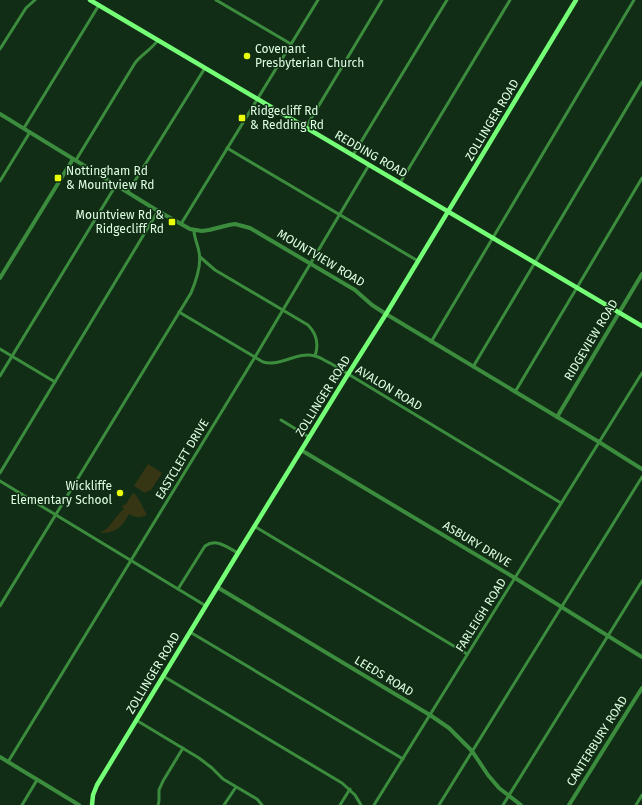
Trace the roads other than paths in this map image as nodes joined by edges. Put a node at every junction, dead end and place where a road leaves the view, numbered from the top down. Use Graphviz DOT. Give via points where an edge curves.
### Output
graph roads {
  1 [pos="35,0"];
  2 [pos="90,0"];
  3 [pos="216,0"];
  4 [pos="318,0"];
  5 [pos="382,0"];
  6 [pos="447,0"];
  7 [pos="510,0"];
  8 [pos="576,0"];
  9 [pos="634,0"];
  10 [pos="99,5"];
  11 [pos="158,40"];
  12 [pos="291,44"];
  13 [pos="0,49"];
  14 [pos="204,68"];
  15 [pos="642,82"];
  16 [pos="258,99"];
  17 [pos="0,114"];
  18 [pos="306,127"];
  19 [pos="24,128"];
  20 [pos="30,132"];
  21 [pos="227,148"];
  22 [pos="353,155"];
  23 [pos="74,160"];
  24 [pos="369,165"];
  25 [pos="642,178"];
  26 [pos="0,181"];
  27 [pos="400,183"];
  28 [pos="116,185"];
  29 [pos="128,192"];
  30 [pos="158,211"];
  31 [pos="448,212"];
  32 [pos="340,215"];
  33 [pos="180,224"];
  34 [pos="194,230"];
  35 [pos="493,238"];
  36 [pos="200,257"];
  37 [pos="418,262"];
  38 [pos="311,263"];
  39 [pos="535,263"];
  40 [pos="642,274"];
  41 [pos="0,278"];
  42 [pos="577,288"];
  43 [pos="283,310"];
  44 [pos="179,312"];
  45 [pos="619,313"];
  46 [pos="386,314"];
  47 [pos="642,326"];
  48 [pos="431,342"];
  49 [pos="0,349"];
  50 [pos="12,356"];
  51 [pos="315,356"];
  52 [pos="255,357"];
  53 [pos="474,367"];
  54 [pos="642,373"];
  55 [pos="348,374"];
  56 [pos="0,376"];
  57 [pos="55,382"];
  58 [pos="515,392"];
  59 [pos="557,417"];
  60 [pos="281,420"];
  61 [pos="309,437"];
  62 [pos="599,442"];
  63 [pos="301,450"];
  64 [pos="642,469"];
  65 [pos="0,473"];
  66 [pos="642,477"];
  67 [pos="0,481"];
  68 [pos="561,503"];
  69 [pos="55,515"];
  70 [pos="254,526"];
  71 [pos="238,553"];
  72 [pos="131,561"];
  73 [pos="515,578"];
  74 [pos="642,581"];
  75 [pos="217,587"];
  76 [pos="178,589"];
  77 [pos="0,606"];
  78 [pos="206,606"];
  79 [pos="561,607"];
  80 [pos="190,632"];
  81 [pos="608,636"];
  82 [pos="467,654"];
  83 [pos="642,657"];
  84 [pos="164,676"];
  85 [pos="642,688"];
  86 [pos="430,715"];
  87 [pos="136,720"];
  88 [pos="183,748"];
  89 [pos="472,751"];
  90 [pos="0,757"];
  91 [pos="403,759"];
  92 [pos="8,762"];
  93 [pos="37,780"];
  94 [pos="236,787"];
  95 [pos="350,789"];
  96 [pos="642,795"];
  97 [pos="508,796"];
  98 [pos="22,805"];
  99 [pos="80,805"];
  100 [pos="92,805"];
  101 [pos="158,805"];
  102 [pos="224,805"];
  103 [pos="262,805"];
  104 [pos="340,805"];
  105 [pos="361,805"];
  106 [pos="374,805"];
  107 [pos="438,805"];
  108 [pos="503,805"];
  109 [pos="521,805"];
  110 [pos="569,805"];
  111 [pos="636,805"];
  1 -- 13 [label="street" via="26,8"];
  2 -- 10 [label="main road, REDDING ROAD"];
  3 -- 12 [label="street"];
  4 -- 12 [label="street"];
  5 -- 18 [label="street"];
  6 -- 22 [label="street"];
  7 -- 27 [label="street"];
  8 -- 31 [label="main road, ZOLLINGER ROAD"];
  9 -- 35 [label="street"];
  10 -- 11 [label="main road, REDDING ROAD"];
  10 -- 19 [label="street"];
  11 -- 14 [label="main road, REDDING ROAD"];
  11 -- 23 [label="street" via="135,63"];
  12 -- 16 [label="street"];
  14 -- 16 [label="main road, REDDING ROAD"];
  14 -- 29 [label="street"];
  15 -- 39 [label="street"];
  16 -- 18 [label="main road, REDDING ROAD"];
  16 -- 21 [label="street"];
  17 -- 19 [label="street, MOUNTVIEW ROAD"];
  18 -- 22 [label="main road, REDDING ROAD"];
  19 -- 20 [label="street, MOUNTVIEW ROAD"];
  20 -- 23 [label="street, MOUNTVIEW ROAD"];
  20 -- 26 [label="street"];
  21 -- 32 [label="street"];
  21 -- 33 [label="street"];
  22 -- 24 [label="main road, REDDING ROAD"];
  23 -- 28 [label="street, MOUNTVIEW ROAD"];
  23 -- 41 [label="street"];
  24 -- 27 [label="main road, REDDING ROAD"];
  24 -- 32 [label="street, EASTCLEFT DRIVE"];
  25 -- 42 [label="street"];
  27 -- 31 [label="main road, REDDING ROAD"];
  28 -- 29 [label="street, MOUNTVIEW ROAD"];
  28 -- 50 [label="street"];
  29 -- 30 [label="street, MOUNTVIEW ROAD"];
  30 -- 33 [label="street, MOUNTVIEW ROAD"];
  30 -- 57 [label="street"];
  31 -- 35 [label="main road, REDDING ROAD"];
  31 -- 37 [label="main road, ZOLLINGER ROAD"];
  32 -- 37 [label="street"];
  32 -- 38 [label="street, EASTCLEFT DRIVE"];
  33 -- 34 [label="street, MOUNTVIEW ROAD"];
  34 -- 36 [label="street"];
  34 -- 38 [label="street, MOUNTVIEW ROAD" via="209,230 229,224 246,226"];
  35 -- 39 [label="main road, REDDING ROAD"];
  35 -- 48 [label="street"];
  36 -- 43 [label="street" via="215,270"];
  36 -- 44 [label="street" via="193,286"];
  37 -- 46 [label="main road, ZOLLINGER ROAD"];
  38 -- 43 [label="street, EASTCLEFT DRIVE"];
  38 -- 46 [label="street, MOUNTVIEW ROAD" via="364,296"];
  39 -- 42 [label="main road, REDDING ROAD"];
  39 -- 53 [label="street"];
  40 -- 45 [label="street, RIDGEVIEW ROAD"];
  42 -- 45 [label="main road, REDDING ROAD"];
  42 -- 58 [label="street"];
  43 -- 51 [label="street" via="308,325 315,333"];
  43 -- 52 [label="street, EASTCLEFT DRIVE"];
  44 -- 52 [label="street, AVALON ROAD"];
  44 -- 69 [label="street"];
  45 -- 47 [label="main road, REDDING ROAD"];
  45 -- 59 [label="street, RIDGEVIEW ROAD"];
  46 -- 48 [label="street, MOUNTVIEW ROAD"];
  46 -- 55 [label="main road, ZOLLINGER ROAD"];
  48 -- 53 [label="street, MOUNTVIEW ROAD"];
  49 -- 50 [label="street"];
  50 -- 56 [label="street"];
  50 -- 57 [label="street"];
  51 -- 52 [label="street, AVALON ROAD" via="305,355 271,363"];
  51 -- 55 [label="street, AVALON ROAD"];
  52 -- 72 [label="street, EASTCLEFT DRIVE"];
  53 -- 58 [label="street, MOUNTVIEW ROAD"];
  54 -- 62 [label="street, FARLEIGH ROAD"];
  55 -- 61 [label="main road, ZOLLINGER ROAD"];
  55 -- 68 [label="street, AVALON ROAD"];
  57 -- 65 [label="street"];
  58 -- 59 [label="street, MOUNTVIEW ROAD"];
  59 -- 62 [label="street, MOUNTVIEW ROAD"];
  60 -- 61 [label="street"];
  61 -- 63 [label="main road, ZOLLINGER ROAD"];
  62 -- 64 [label="street, MOUNTVIEW ROAD"];
  62 -- 68 [label="street, FARLEIGH ROAD"];
  63 -- 70 [label="main road, ZOLLINGER ROAD"];
  63 -- 73 [label="street, ASBURY DRIVE"];
  66 -- 79 [label="street"];
  67 -- 69 [label="street"];
  68 -- 73 [label="street, FARLEIGH ROAD"];
  69 -- 72 [label="street"];
  69 -- 77 [label="street"];
  70 -- 71 [label="main road, ZOLLINGER ROAD"];
  70 -- 82 [label="street"];
  71 -- 75 [label="main road, ZOLLINGER ROAD"];
  71 -- 76 [label="street" via="215,542 204,546"];
  72 -- 76 [label="street"];
  72 -- 92 [label="street, EASTCLEFT DRIVE"];
  73 -- 79 [label="street, ASBURY DRIVE"];
  73 -- 82 [label="street, FARLEIGH ROAD"];
  74 -- 81 [label="street"];
  75 -- 78 [label="main road, ZOLLINGER ROAD"];
  75 -- 86 [label="street, LEEDS ROAD"];
  76 -- 78 [label="street"];
  78 -- 80 [label="main road, ZOLLINGER ROAD"];
  79 -- 81 [label="street, ASBURY DRIVE"];
  79 -- 89 [label="street"];
  80 -- 84 [label="main road, ZOLLINGER ROAD"];
  80 -- 91 [label="street"];
  81 -- 83 [label="street, ASBURY DRIVE"];
  81 -- 97 [label="street"];
  82 -- 86 [label="street, FARLEIGH ROAD"];
  84 -- 87 [label="main road, ZOLLINGER ROAD"];
  84 -- 95 [label="street"];
  85 -- 110 [label="street, CANTERBURY ROAD"];
  86 -- 89 [label="street, LEEDS ROAD" via="449,728"];
  86 -- 91 [label="street, FARLEIGH ROAD"];
  87 -- 88 [label="street"];
  87 -- 100 [label="main road, ZOLLINGER ROAD" via="95,788"];
  88 -- 94 [label="street"];
  88 -- 101 [label="street" via="159,790"];
  89 -- 97 [label="street, LEEDS ROAD" via="488,775"];
  89 -- 107 [label="street"];
  90 -- 92 [label="street"];
  91 -- 106 [label="street, FARLEIGH ROAD"];
  92 -- 93 [label="street"];
  93 -- 98 [label="street"];
  93 -- 99 [label="street"];
  94 -- 102 [label="street"];
  94 -- 103 [label="street" via="257,799"];
  95 -- 104 [label="street"];
  95 -- 105 [label="street"];
  96 -- 111 [label="street"];
  97 -- 108 [label="street"];
  97 -- 109 [label="street, LEEDS ROAD"];
}
